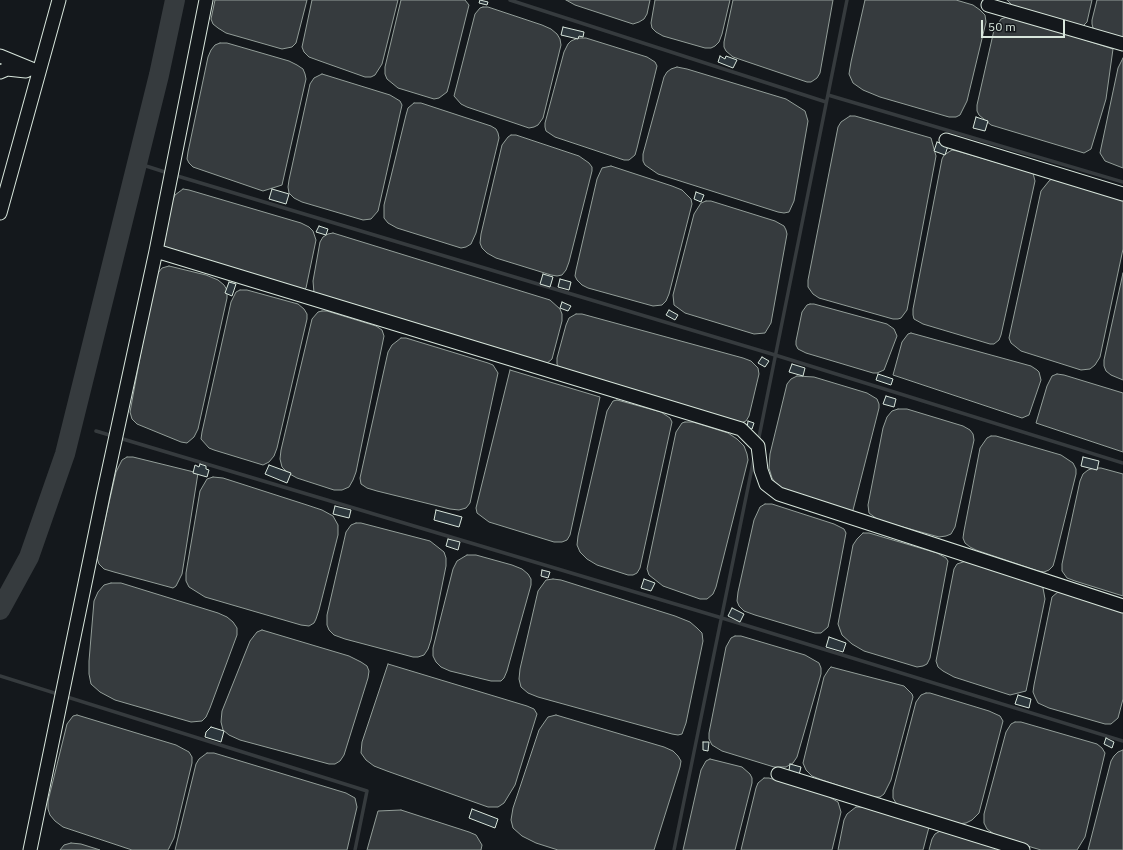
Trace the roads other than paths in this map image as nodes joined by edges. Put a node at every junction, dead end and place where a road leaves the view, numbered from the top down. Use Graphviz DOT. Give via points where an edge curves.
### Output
graph roads {
  1 [pos="59,0"];
  2 [pos="206,0"];
  3 [pos="988,5"];
  4 [pos="1123,44"];
  5 [pos="0,56"];
  6 [pos="0,72"];
  7 [pos="39,72"];
  8 [pos="946,140"];
  9 [pos="1123,194"];
  10 [pos="0,213"];
  11 [pos="156,251"];
  12 [pos="1123,606"];
  13 [pos="778,774"];
  14 [pos="30,850"];
  15 [pos="1023,850"];
  1 -- 7 [label="street"];
  2 -- 11 [label="street"];
  3 -- 4 [label="street"];
  5 -- 7 [label="street"];
  6 -- 7 [label="street" via="7,69"];
  7 -- 10 [label="street"];
  8 -- 9 [label="street"];
  11 -- 12 [label="street" via="741,429 758,446 761,470 766,484 779,494"];
  11 -- 14 [label="street"];
  13 -- 15 [label="street"];
}
